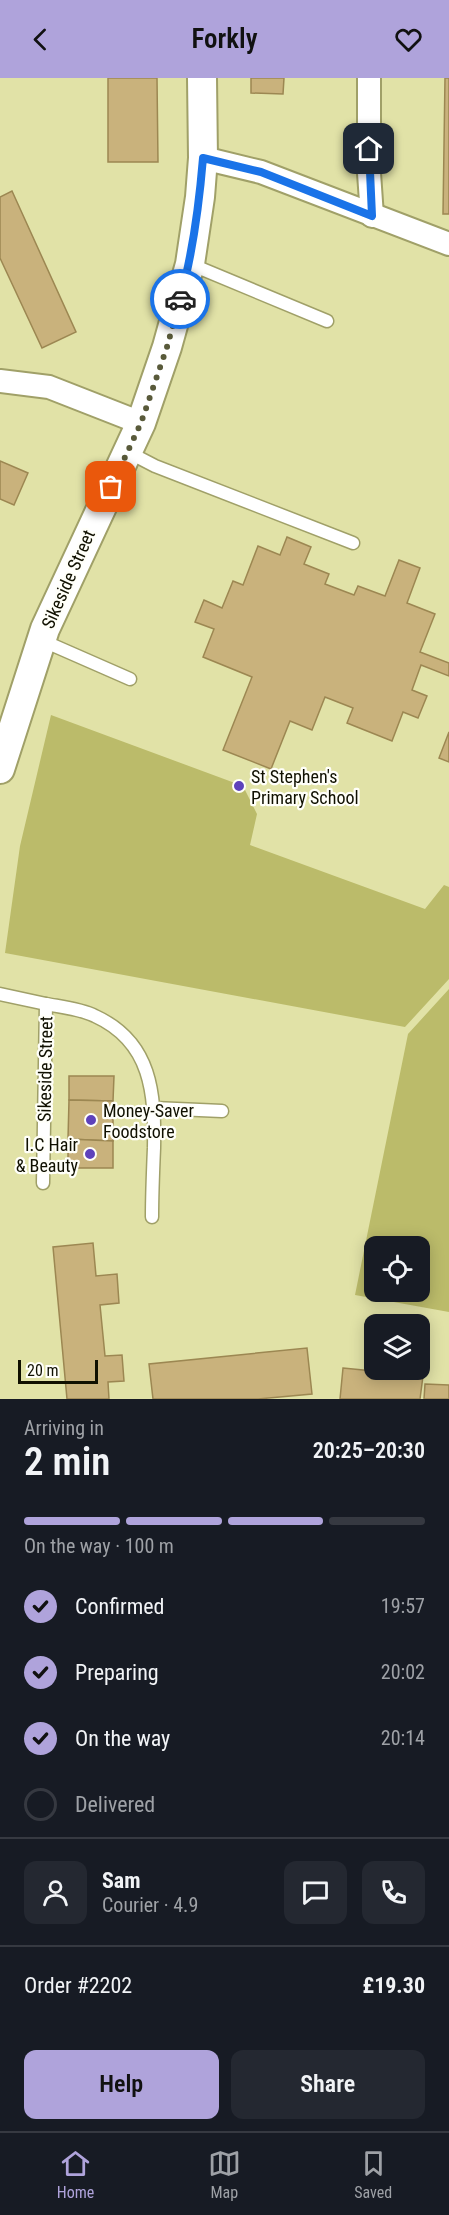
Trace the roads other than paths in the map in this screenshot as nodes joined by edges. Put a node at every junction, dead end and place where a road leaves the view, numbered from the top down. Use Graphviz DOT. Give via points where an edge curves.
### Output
graph roads {
  1 [pos="202,78"];
  2 [pos="369,78"];
  3 [pos="203,158"];
  4 [pos="372,216"];
  5 [pos="449,244"];
  6 [pos="190,264"];
  7 [pos="327,321"];
  8 [pos="0,381"];
  9 [pos="141,423"];
  10 [pos="128,452"];
  11 [pos="354,543"];
  12 [pos="41,640"];
  13 [pos="130,679"];
  14 [pos="0,769"];
  15 [pos="0,994"];
  16 [pos="46,1004"];
  17 [pos="154,1108"];
  18 [pos="222,1111"];
  19 [pos="43,1183"];
  20 [pos="152,1217"];
  1 -- 3 [label="street, Sikeside Street"];
  2 -- 4 [label="street"];
  3 -- 4 [label="street" via="261,172"];
  3 -- 6 [label="street, Sikeside Street"];
  4 -- 5 [label="street"];
  6 -- 7 [label="lane"];
  6 -- 9 [label="street, Sikeside Street"];
  8 -- 9 [label="street" via="49,387"];
  9 -- 10 [label="street, Sikeside Street"];
  10 -- 11 [label="lane"];
  10 -- 12 [label="street, Sikeside Street"];
  12 -- 13 [label="lane"];
  12 -- 14 [label="street, Sikeside Street"];
  15 -- 16 [label="lane, Sikeside Street"];
  16 -- 17 [label="lane" via="94,1015 118,1029 135,1047 150,1078"];
  16 -- 19 [label="lane, Sikeside Street"];
  17 -- 18 [label="lane"];
  17 -- 20 [label="lane"];
}
